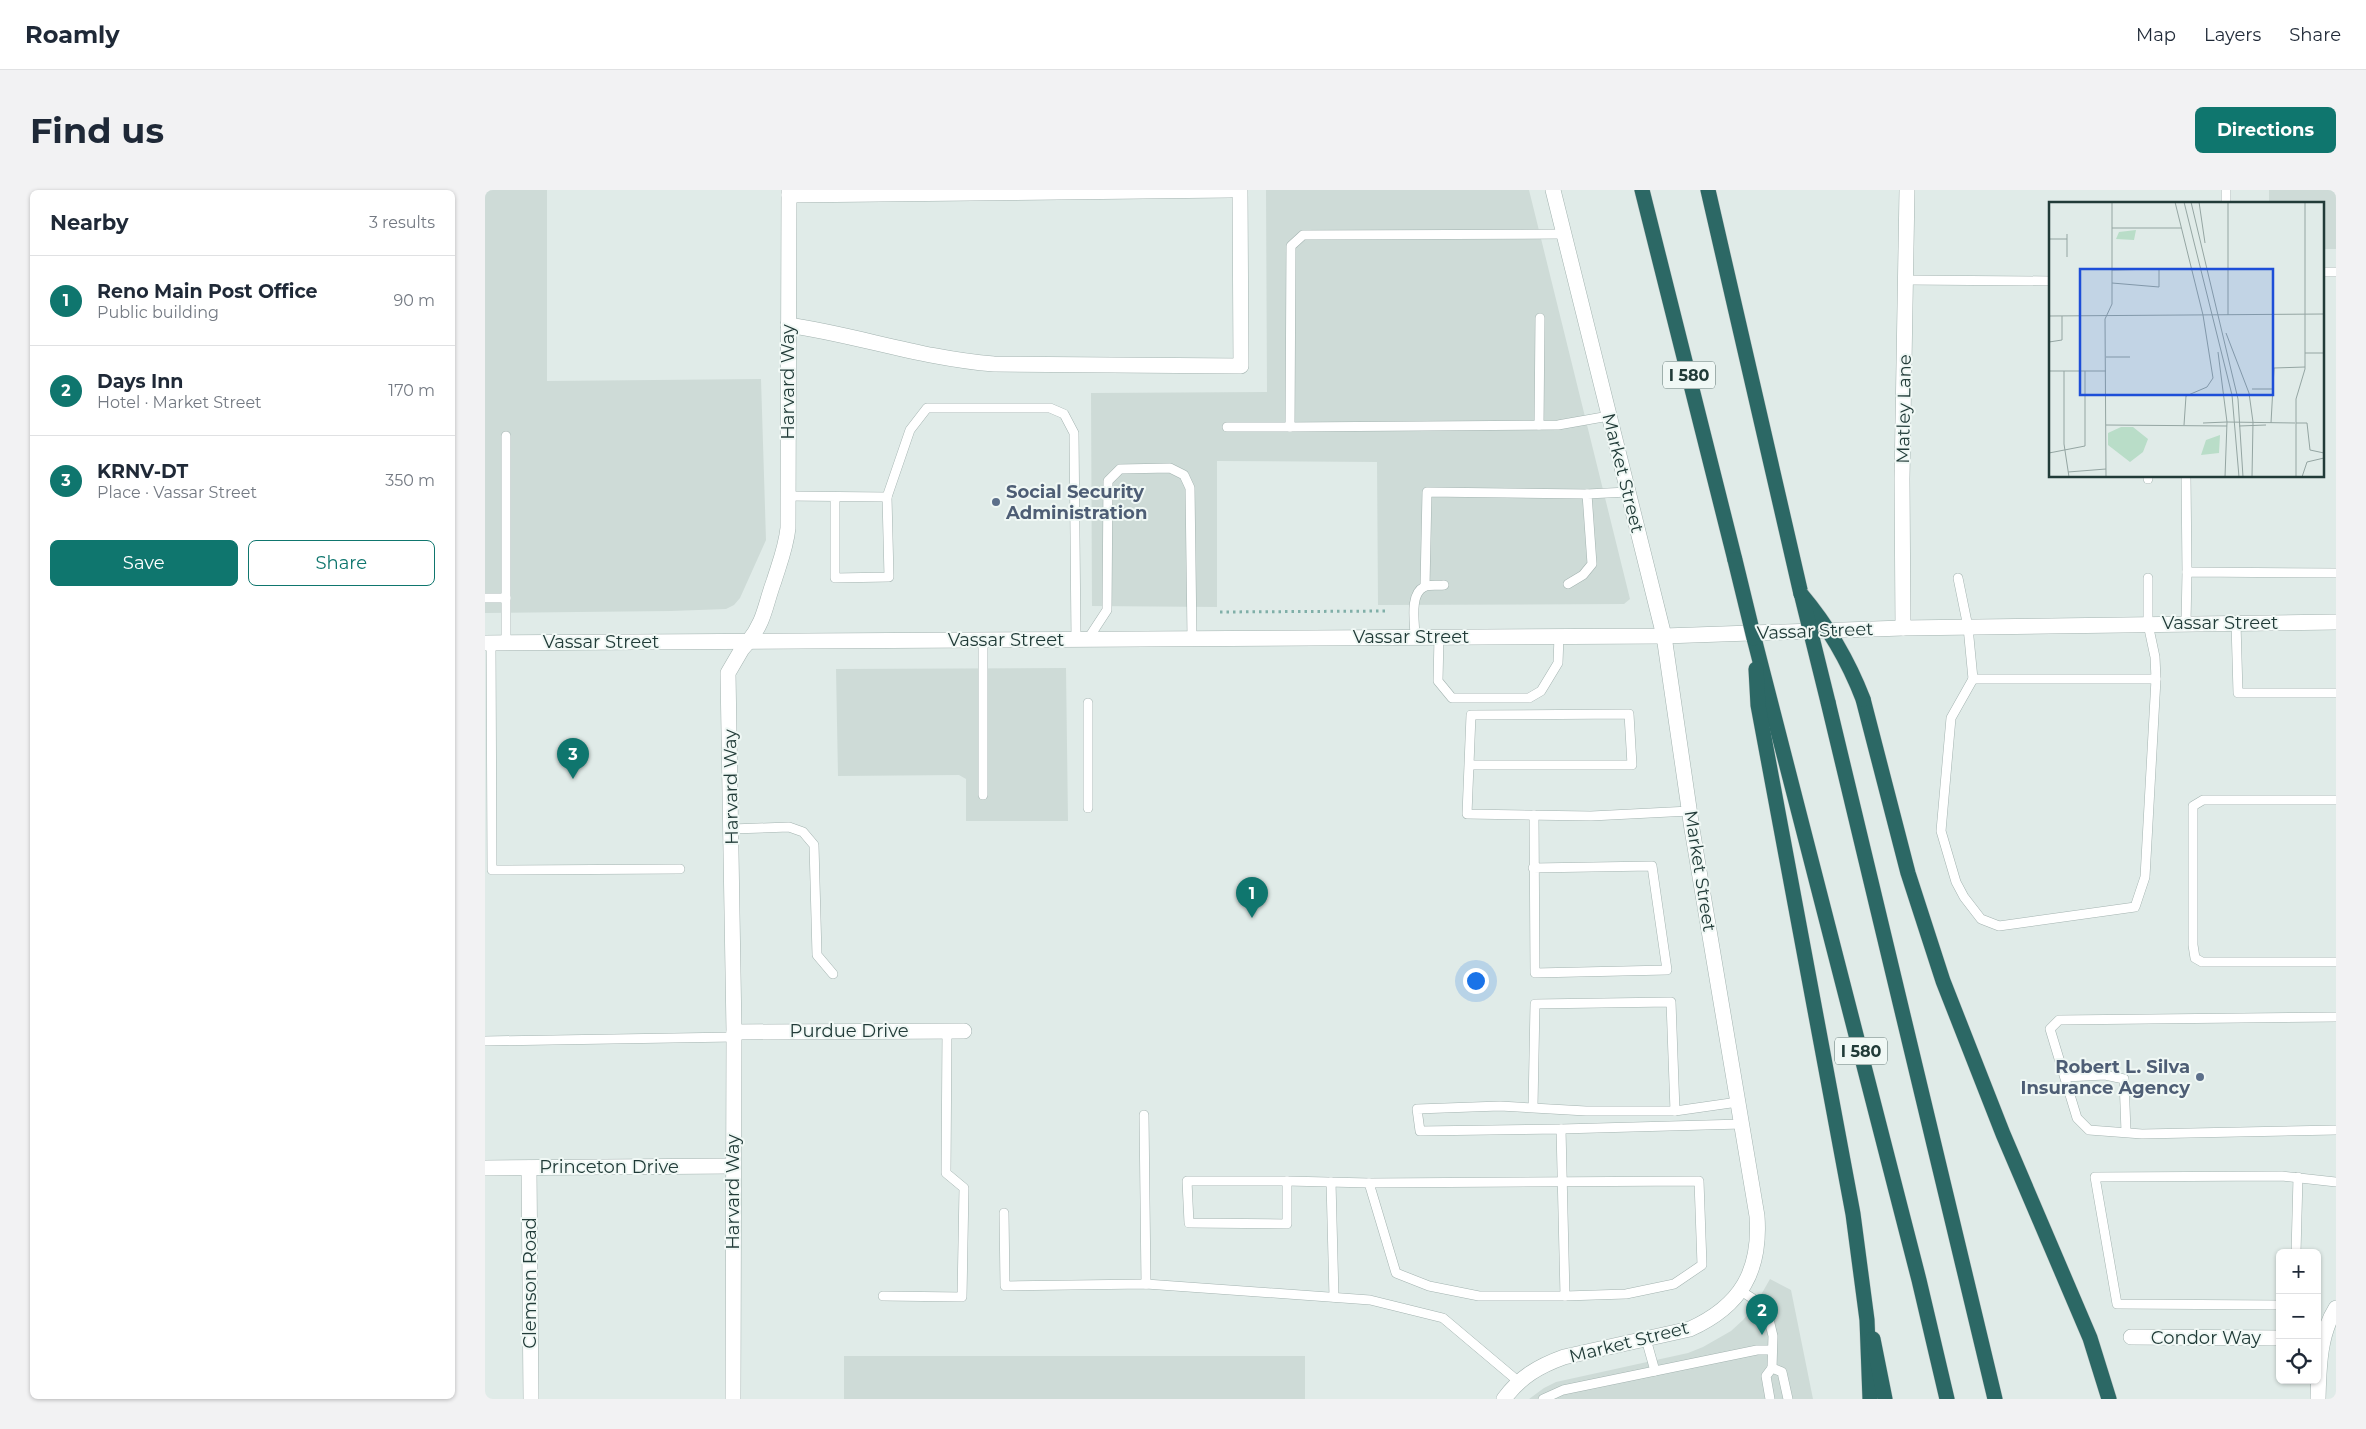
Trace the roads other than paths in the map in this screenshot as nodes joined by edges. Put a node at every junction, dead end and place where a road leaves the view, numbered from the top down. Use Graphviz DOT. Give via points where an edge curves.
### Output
graph roads {
  1 [pos="1229,190"];
  2 [pos="1240,190"];
  3 [pos="1553,190"];
  4 [pos="1643,190"];
  5 [pos="1708,190"];
  6 [pos="1907,190"];
  7 [pos="789,192"];
  8 [pos="1564,234"];
  9 [pos="2323,272"];
  10 [pos="2336,272"];
  11 [pos="1907,280"];
  12 [pos="2049,281"];
  13 [pos="1540,318"];
  14 [pos="788,325"];
  15 [pos="1609,416"];
  16 [pos="1539,425"];
  17 [pos="1227,427"];
  18 [pos="1290,427"];
  19 [pos="506,436"];
  20 [pos="2186,478"];
  21 [pos="1628,492"];
  22 [pos="1587,494"];
  23 [pos="788,496"];
  24 [pos="835,497"];
  25 [pos="887,497"];
  26 [pos="2187,572"];
  27 [pos="2336,573"];
  28 [pos="1958,578"];
  29 [pos="2148,578"];
  30 [pos="1569,584"];
  31 [pos="1444,585"];
  32 [pos="1425,586"];
  33 [pos="1801,594"];
  34 [pos="485,598"];
  35 [pos="506,598"];
  36 [pos="2336,622"];
  37 [pos="2236,623"];
  38 [pos="2148,624"];
  39 [pos="2186,624"];
  40 [pos="1968,627"];
  41 [pos="1903,628"];
  42 [pos="1559,636"];
  43 [pos="1663,636"];
  44 [pos="1415,637"];
  45 [pos="1439,637"];
  46 [pos="1191,638"];
  47 [pos="1082,639"];
  48 [pos="983,640"];
  49 [pos="748,642"];
  50 [pos="494,643"];
  51 [pos="1973,678"];
  52 [pos="2155,679"];
  53 [pos="2336,693"];
  54 [pos="1088,703"];
  55 [pos="1765,704"];
  56 [pos="1469,765"];
  57 [pos="983,796"];
  58 [pos="2336,800"];
  59 [pos="1088,808"];
  60 [pos="1690,811"];
  61 [pos="1534,815"];
  62 [pos="732,830"];
  63 [pos="1533,868"];
  64 [pos="681,869"];
  65 [pos="2336,962"];
  66 [pos="833,974"];
  67 [pos="2336,1017"];
  68 [pos="947,1031"];
  69 [pos="964,1031"];
  70 [pos="734,1035"];
  71 [pos="485,1041"];
  72 [pos="2065,1077"];
  73 [pos="1738,1102"];
  74 [pos="1533,1108"];
  75 [pos="1675,1111"];
  76 [pos="1144,1115"];
  77 [pos="1742,1124"];
  78 [pos="1561,1129"];
  79 [pos="2336,1130"];
  80 [pos="2126,1132"];
  81 [pos="733,1166"];
  82 [pos="485,1168"];
  83 [pos="529,1168"];
  84 [pos="2298,1178"];
  85 [pos="1287,1181"];
  86 [pos="1331,1182"];
  87 [pos="1562,1182"];
  88 [pos="2336,1182"];
  89 [pos="1369,1183"];
  90 [pos="1004,1213"];
  91 [pos="2296,1249"];
  92 [pos="1146,1284"];
  93 [pos="1741,1291"];
  94 [pos="883,1296"];
  95 [pos="1565,1296"];
  96 [pos="1334,1297"];
  97 [pos="2276,1305"];
  98 [pos="2336,1308"];
  99 [pos="1867,1320"];
  100 [pos="2131,1338"];
  101 [pos="2276,1338"];
  102 [pos="2321,1338"];
  103 [pos="1646,1339"];
  104 [pos="2321,1339"];
  105 [pos="1772,1350"];
  106 [pos="1773,1368"];
  107 [pos="1655,1371"];
  108 [pos="1519,1382"];
  109 [pos="531,1399"];
  110 [pos="733,1399"];
  111 [pos="1504,1399"];
  112 [pos="1543,1399"];
  113 [pos="1770,1399"];
  114 [pos="1788,1399"];
  115 [pos="1870,1399"];
  116 [pos="1885,1399"];
  117 [pos="1947,1399"];
  118 [pos="1995,1399"];
  119 [pos="2109,1399"];
  120 [pos="2318,1399"];
  1 -- 7 [label="street"];
  2 -- 14 [label="street" via="1241,366 962,362"];
  3 -- 8 [label="street, Market Street"];
  4 -- 55 [label="highway, I 580, bridge" via="1754,638"];
  5 -- 33 [label="highway, I 580"];
  6 -- 11 [label="street, Matley Lane"];
  7 -- 14 [label="street, Harvard Way"];
  8 -- 15 [label="street, Market Street"];
  8 -- 18 [label="lane" via="1303,235 1291,246"];
  9 -- 10 [label="lane"];
  11 -- 12 [label="lane"];
  11 -- 41 [label="street, Matley Lane" via="1902,479"];
  13 -- 16 [label="lane"];
  14 -- 23 [label="street, Harvard Way"];
  15 -- 16 [label="lane"];
  15 -- 21 [label="street, Market Street"];
  16 -- 18 [label="lane"];
  17 -- 18 [label="lane"];
  19 -- 35 [label="lane"];
  20 -- 26 [label="lane"];
  21 -- 22 [label="lane"];
  21 -- 43 [label="street, Market Street"];
  22 -- 30 [label="lane" via="1592,564"];
  22 -- 32 [label="lane" via="1427,492"];
  23 -- 24 [label="lane"];
  23 -- 49 [label="street, Harvard Way" via="788,528 783,557 764,618"];
  24 -- 25 [label="lane"];
  24 -- 25 [label="lane" via="835,578 889,577"];
  25 -- 47 [label="lane" via="910,430 927,408 1050,408 1064,414 1074,433"];
  26 -- 27 [label="lane"];
  26 -- 39 [label="lane"];
  28 -- 40 [label="lane"];
  29 -- 38 [label="lane"];
  31 -- 32 [label="lane"];
  32 -- 44 [label="lane" via="1417,591 1415,599"];
  33 -- 118 [label="highway, I 580, bridge"];
  33 -- 119 [label="highway, bridge" via="1817,612 1842,652 1863,699 1908,872 1938,965 2003,1134 2090,1338"];
  34 -- 35 [label="lane"];
  35 -- 50 [label="lane"];
  36 -- 37 [label="street, Vassar Street"];
  37 -- 39 [label="street, Vassar Street"];
  37 -- 53 [label="lane" via="2238,694"];
  38 -- 39 [label="street, Vassar Street"];
  38 -- 40 [label="street, Vassar Street"];
  38 -- 52 [label="lane" via="2155,657"];
  40 -- 41 [label="street, Vassar Street"];
  40 -- 51 [label="lane"];
  41 -- 43 [label="street, Vassar Street"];
  42 -- 43 [label="street, Vassar Street"];
  42 -- 45 [label="street, Vassar Street"];
  42 -- 45 [label="lane" via="1558,663 1541,691 1529,698 1452,698 1438,682"];
  43 -- 60 [label="street, Market Street"];
  44 -- 45 [label="street, Vassar Street"];
  44 -- 46 [label="street, Vassar Street"];
  46 -- 47 [label="street, Vassar Street"];
  46 -- 47 [label="lane" via="1190,488 1184,475 1170,468 1120,469 1108,481 1107,610"];
  47 -- 48 [label="street, Vassar Street"];
  48 -- 49 [label="street, Vassar Street"];
  48 -- 57 [label="lane"];
  49 -- 50 [label="street, Vassar Street"];
  49 -- 62 [label="street, Harvard Way" via="728,673"];
  50 -- 64 [label="lane" via="492,870"];
  51 -- 52 [label="lane"];
  51 -- 52 [label="lane" via="1951,718 1941,831 1956,882 1981,919 1999,926 2135,907 2145,877"];
  54 -- 59 [label="lane"];
  55 -- 99 [label="highway" via="1853,1214"];
  55 -- 117 [label="highway, I 580" via="1917,1270"];
  56 -- 56 [label="lane" via="1471,716 1629,714 1631,765"];
  56 -- 61 [label="lane" via="1467,814"];
  58 -- 65 [label="lane" via="2203,800 2193,806 2193,945 2195,958 2202,962"];
  60 -- 61 [label="lane"];
  60 -- 73 [label="street, Market Street"];
  61 -- 63 [label="lane"];
  62 -- 66 [label="lane" via="789,827 803,832 814,845 817,954"];
  62 -- 70 [label="street, Harvard Way"];
  63 -- 63 [label="lane" via="1535,973 1667,970 1652,866"];
  67 -- 72 [label="lane" via="2059,1020 2051,1029"];
  68 -- 69 [label="street, Purdue Drive"];
  68 -- 70 [label="street, Purdue Drive"];
  68 -- 94 [label="lane" via="946,1173 964,1188 962,1297"];
  70 -- 71 [label="lane"];
  70 -- 81 [label="street, Harvard Way"];
  72 -- 80 [label="lane" via="2077,1118 2089,1130"];
  72 -- 80 [label="lane" via="2105,1075 2124,1079"];
  73 -- 75 [label="lane"];
  73 -- 77 [label="street, Market Street"];
  74 -- 75 [label="lane"];
  74 -- 75 [label="lane" via="1535,1004 1671,1002"];
  74 -- 78 [label="lane" via="1417,1109 1420,1131"];
  76 -- 92 [label="lane"];
  77 -- 78 [label="lane"];
  77 -- 93 [label="street, Market Street" via="1759,1237 1755,1258"];
  78 -- 87 [label="lane"];
  79 -- 80 [label="lane"];
  81 -- 83 [label="street, Princeton Drive"];
  81 -- 110 [label="street, Harvard Way"];
  82 -- 83 [label="street, Princeton Drive"];
  83 -- 109 [label="street, Clemson Road"];
  84 -- 88 [label="lane"];
  84 -- 91 [label="lane"];
  84 -- 97 [label="lane" via="2095,1178 2117,1304"];
  85 -- 85 [label="lane" via="1187,1181 1189,1223 1287,1224"];
  85 -- 86 [label="lane"];
  86 -- 89 [label="lane"];
  86 -- 96 [label="lane"];
  87 -- 89 [label="lane"];
  87 -- 95 [label="lane"];
  87 -- 95 [label="lane" via="1699,1181 1702,1265 1673,1284 1626,1294"];
  89 -- 95 [label="lane" via="1396,1273 1429,1286 1479,1296"];
  90 -- 92 [label="lane" via="1005,1286"];
  92 -- 96 [label="lane"];
  93 -- 103 [label="street, Market Street" via="1709,1321"];
  93 -- 105 [label="lane" via="1766,1307 1773,1336"];
  96 -- 108 [label="lane" via="1370,1300 1443,1318"];
  98 -- 102 [label="street"];
  99 -- 115 [label="highway"];
  99 -- 116 [label="highway"];
  100 -- 101 [label="street, Condor Way"];
  103 -- 107 [label="lane"];
  103 -- 108 [label="street, Market Street" via="1564,1357 1544,1364"];
  104 -- 120 [label="street"];
  105 -- 106 [label="lane"];
  105 -- 107 [label="lane" via="1757,1350"];
  106 -- 113 [label="lane" via="1766,1376"];
  106 -- 114 [label="lane" via="1783,1372"];
  107 -- 112 [label="lane" via="1563,1390"];
  108 -- 111 [label="street, Market Street"];
}
